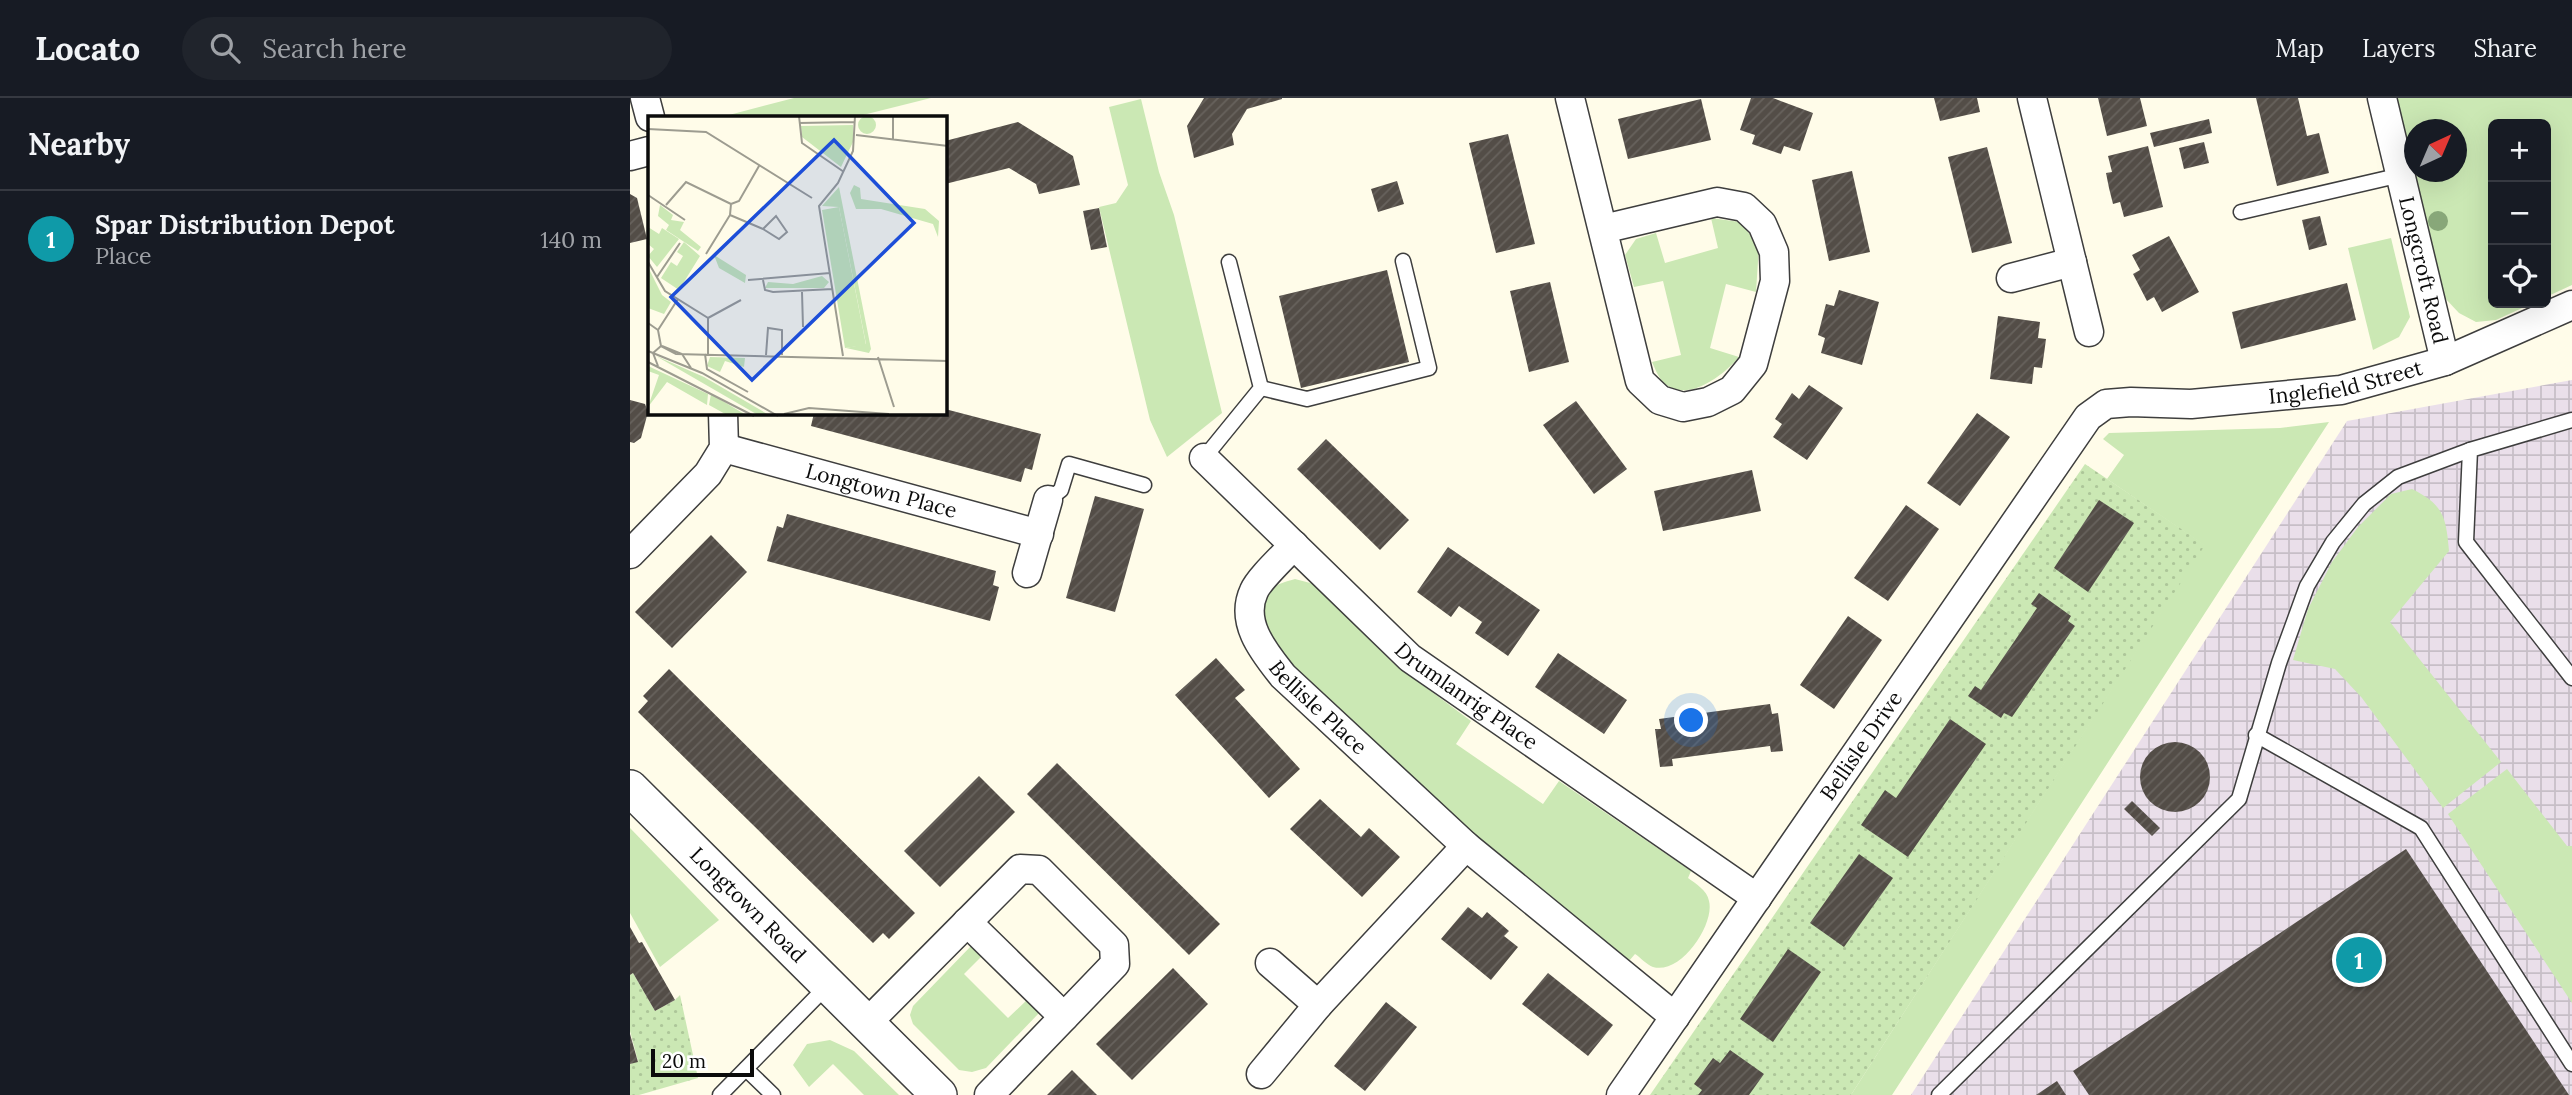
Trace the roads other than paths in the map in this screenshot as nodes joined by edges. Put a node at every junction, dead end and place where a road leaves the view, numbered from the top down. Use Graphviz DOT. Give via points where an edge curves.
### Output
graph roads {
  1 [pos="645,98"];
  2 [pos="1570,98"];
  3 [pos="2032,98"];
  4 [pos="2382,98"];
  5 [pos="650,116"];
  6 [pos="648,151"];
  7 [pos="630,156"];
  8 [pos="2401,175"];
  9 [pos="2241,212"];
  10 [pos="1603,229"];
  11 [pos="1403,261"];
  12 [pos="1229,262"];
  13 [pos="2072,262"];
  14 [pos="2011,278"];
  15 [pos="2572,305"];
  16 [pos="2089,332"];
  17 [pos="2445,361"];
  18 [pos="1261,388"];
  19 [pos="2106,404"];
  20 [pos="723,415"];
  21 [pos="2572,420"];
  22 [pos="724,448"];
  23 [pos="2470,450"];
  24 [pos="1204,458"];
  25 [pos="1144,485"];
  26 [pos="1048,500"];
  27 [pos="1039,534"];
  28 [pos="1294,545"];
  29 [pos="630,554"];
  30 [pos="1027,573"];
  31 [pos="2572,678"];
  32 [pos="2256,735"];
  33 [pos="630,788"];
  34 [pos="1466,846"];
  35 [pos="1757,898"];
  36 [pos="967,922"];
  37 [pos="1270,963"];
  38 [pos="828,985"];
  39 [pos="1318,1005"];
  40 [pos="1064,1017"];
  41 [pos="1675,1017"];
  42 [pos="867,1023"];
  43 [pos="2572,1064"];
  44 [pos="746,1069"];
  45 [pos="1261,1074"];
  46 [pos="720,1095"];
  47 [pos="773,1095"];
  48 [pos="939,1095"];
  49 [pos="989,1095"];
  50 [pos="1620,1095"];
  51 [pos="1939,1095"];
  1 -- 5 [label="street"];
  2 -- 10 [label="street"];
  3 -- 13 [label="street"];
  4 -- 8 [label="street, Longcroft Road"];
  6 -- 7 [label="street"];
  8 -- 9 [label="lane"];
  8 -- 17 [label="street, Longcroft Road"];
  10 -- 10 [label="street" via="1717,202 1744,207 1762,223 1774,252 1775,281 1753,364 1732,390 1683,407 1660,400 1640,381"];
  11 -- 18 [label="lane" via="1429,368 1307,399"];
  12 -- 18 [label="lane"];
  13 -- 14 [label="street"];
  13 -- 16 [label="street"];
  15 -- 17 [label="street, Inglefield Street"];
  17 -- 19 [label="street, Inglefield Street" via="2341,390 2191,404"];
  18 -- 24 [label="lane"];
  19 -- 35 [label="street, Bellisle Drive" via="2088,417"];
  20 -- 22 [label="street"];
  21 -- 23 [label="lane"];
  22 -- 27 [label="street, Longtown Place"];
  22 -- 29 [label="street" via="708,474"];
  23 -- 31 [label="lane" via="2466,542"];
  23 -- 32 [label="lane" via="2398,477 2364,505 2333,542 2307,586"];
  24 -- 28 [label="street, Drumlanrig Place"];
  25 -- 26 [label="lane" via="1069,464 1061,490"];
  26 -- 27 [label="street"];
  27 -- 30 [label="street"];
  28 -- 34 [label="street, Bellisle Place" via="1253,592 1250,618 1258,645 1283,676"];
  28 -- 35 [label="street, Drumlanrig Place" via="1410,658"];
  32 -- 43 [label="lane" via="2421,828"];
  32 -- 51 [label="lane" via="2239,799"];
  33 -- 38 [label="street, Longtown Road"];
  34 -- 39 [label="street"];
  34 -- 41 [label="street, Bellisle Place"];
  35 -- 41 [label="street, Bellisle Drive"];
  36 -- 40 [label="street"];
  36 -- 40 [label="street" via="1020,869 1039,870 1115,944 1115,964"];
  36 -- 42 [label="street"];
  37 -- 39 [label="street"];
  38 -- 42 [label="street, Longtown Road"];
  38 -- 44 [label="lane"];
  39 -- 45 [label="street"];
  40 -- 49 [label="street"];
  41 -- 50 [label="street, Bellisle Drive"];
  42 -- 48 [label="street, Longtown Road"];
  44 -- 46 [label="lane"];
  44 -- 47 [label="lane"];
}
